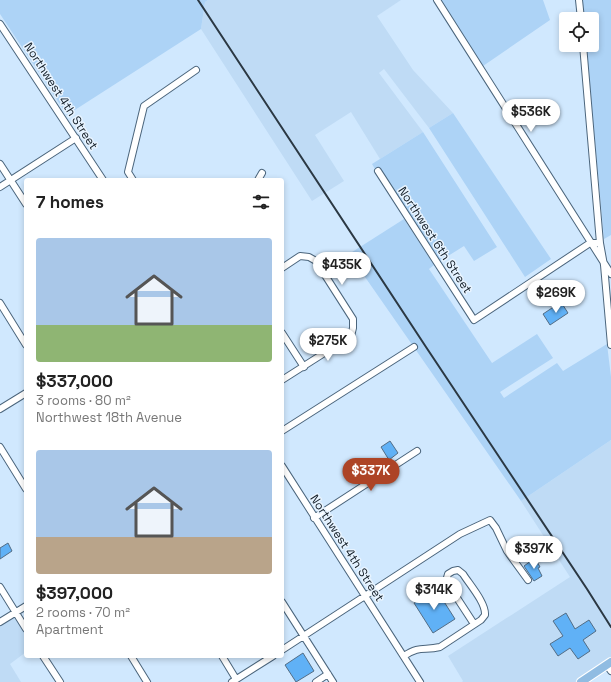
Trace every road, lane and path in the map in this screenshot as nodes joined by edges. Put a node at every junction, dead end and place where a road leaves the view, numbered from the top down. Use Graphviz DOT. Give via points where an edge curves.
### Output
graph roads {
  1 [pos="437,0"];
  2 [pos="579,0"];
  3 [pos="580,12"];
  4 [pos="0,24"];
  5 [pos="584,52"];
  6 [pos="196,70"];
  7 [pos="76,138"];
  8 [pos="0,164"];
  9 [pos="378,171"];
  10 [pos="262,173"];
  11 [pos="102,178"];
  12 [pos="132,178"];
  13 [pos="259,178"];
  14 [pos="11,180"];
  15 [pos="0,187"];
  16 [pos="24,201"];
  17 [pos="590,243"];
  18 [pos="600,243"];
  19 [pos="604,264"];
  20 [pos="284,267"];
  21 [pos="611,274"];
  22 [pos="0,303"];
  23 [pos="284,336"];
  24 [pos="24,342"];
  25 [pos="611,345"];
  26 [pos="414,347"];
  27 [pos="304,367"];
  28 [pos="284,379"];
  29 [pos="24,394"];
  30 [pos="0,409"];
  31 [pos="284,430"];
  32 [pos="0,447"];
  33 [pos="417,451"];
  34 [pos="284,469"];
  35 [pos="24,486"];
  36 [pos="314,518"];
  37 [pos="528,580"];
  38 [pos="0,587"];
  39 [pos="366,597"];
  40 [pos="284,605"];
  41 [pos="24,607"];
  42 [pos="16,612"];
  43 [pos="0,622"];
  44 [pos="474,624"];
  45 [pos="24,625"];
  46 [pos="304,636"];
  47 [pos="284,649"];
  48 [pos="404,656"];
  49 [pos="44,658"];
  50 [pos="132,658"];
  51 [pos="223,658"];
  52 [pos="269,658"];
  53 [pos="610,666"];
  54 [pos="328,674"];
  55 [pos="234,680"];
  56 [pos="60,682"];
  57 [pos="147,682"];
  58 [pos="316,682"];
  59 [pos="333,682"];
  60 [pos="420,682"];
  61 [pos="581,682"];
  1 -- 17 [label="street"];
  2 -- 3 [label="street"];
  4 -- 7 [label="street, Northwest 4th Street"];
  5 -- 18 [label="street"];
  6 -- 12 [label="street" via="144,106 128,172"];
  7 -- 11 [label="street, Northwest 4th Street"];
  7 -- 14 [label="street"];
  8 -- 14 [label="street"];
  9 -- 17 [label="street, Northwest 6th Street" via="474,320"];
  10 -- 13 [label="street"];
  14 -- 15 [label="street"];
  14 -- 16 [label="street"];
  17 -- 18 [label="street"];
  17 -- 19 [label="street"];
  18 -- 19 [label="street"];
  19 -- 21 [label="street"];
  19 -- 25 [label="street"];
  20 -- 27 [label="street" via="300,256 316,261 353,320 351,336"];
  22 -- 24 [label="street"];
  23 -- 27 [label="street"];
  26 -- 31 [label="street"];
  27 -- 28 [label="street"];
  29 -- 30 [label="street"];
  32 -- 35 [label="street"];
  33 -- 36 [label="street"];
  34 -- 36 [label="street, Northwest 4th Street"];
  36 -- 39 [label="street, Northwest 4th Street"];
  37 -- 39 [label="street" via="490,520 460,534"];
  38 -- 42 [label="street"];
  39 -- 46 [label="street"];
  39 -- 48 [label="street, Northwest 4th Street"];
  40 -- 46 [label="street"];
  41 -- 42 [label="street"];
  42 -- 43 [label="street"];
  42 -- 45 [label="street"];
  44 -- 44 [label="street" via="486,615 486,609 463,574 458,570 453,571 448,574 446,582"];
  44 -- 48 [label="street" via="440,646 419,648"];
  46 -- 47 [label="street"];
  46 -- 54 [label="street"];
  48 -- 60 [label="street, Northwest 4th Street"];
  49 -- 56 [label="street"];
  50 -- 57 [label="street"];
  51 -- 55 [label="street"];
  52 -- 55 [label="street"];
  53 -- 61 [label="main road"];
  54 -- 58 [label="street"];
  54 -- 59 [label="street"];
}
